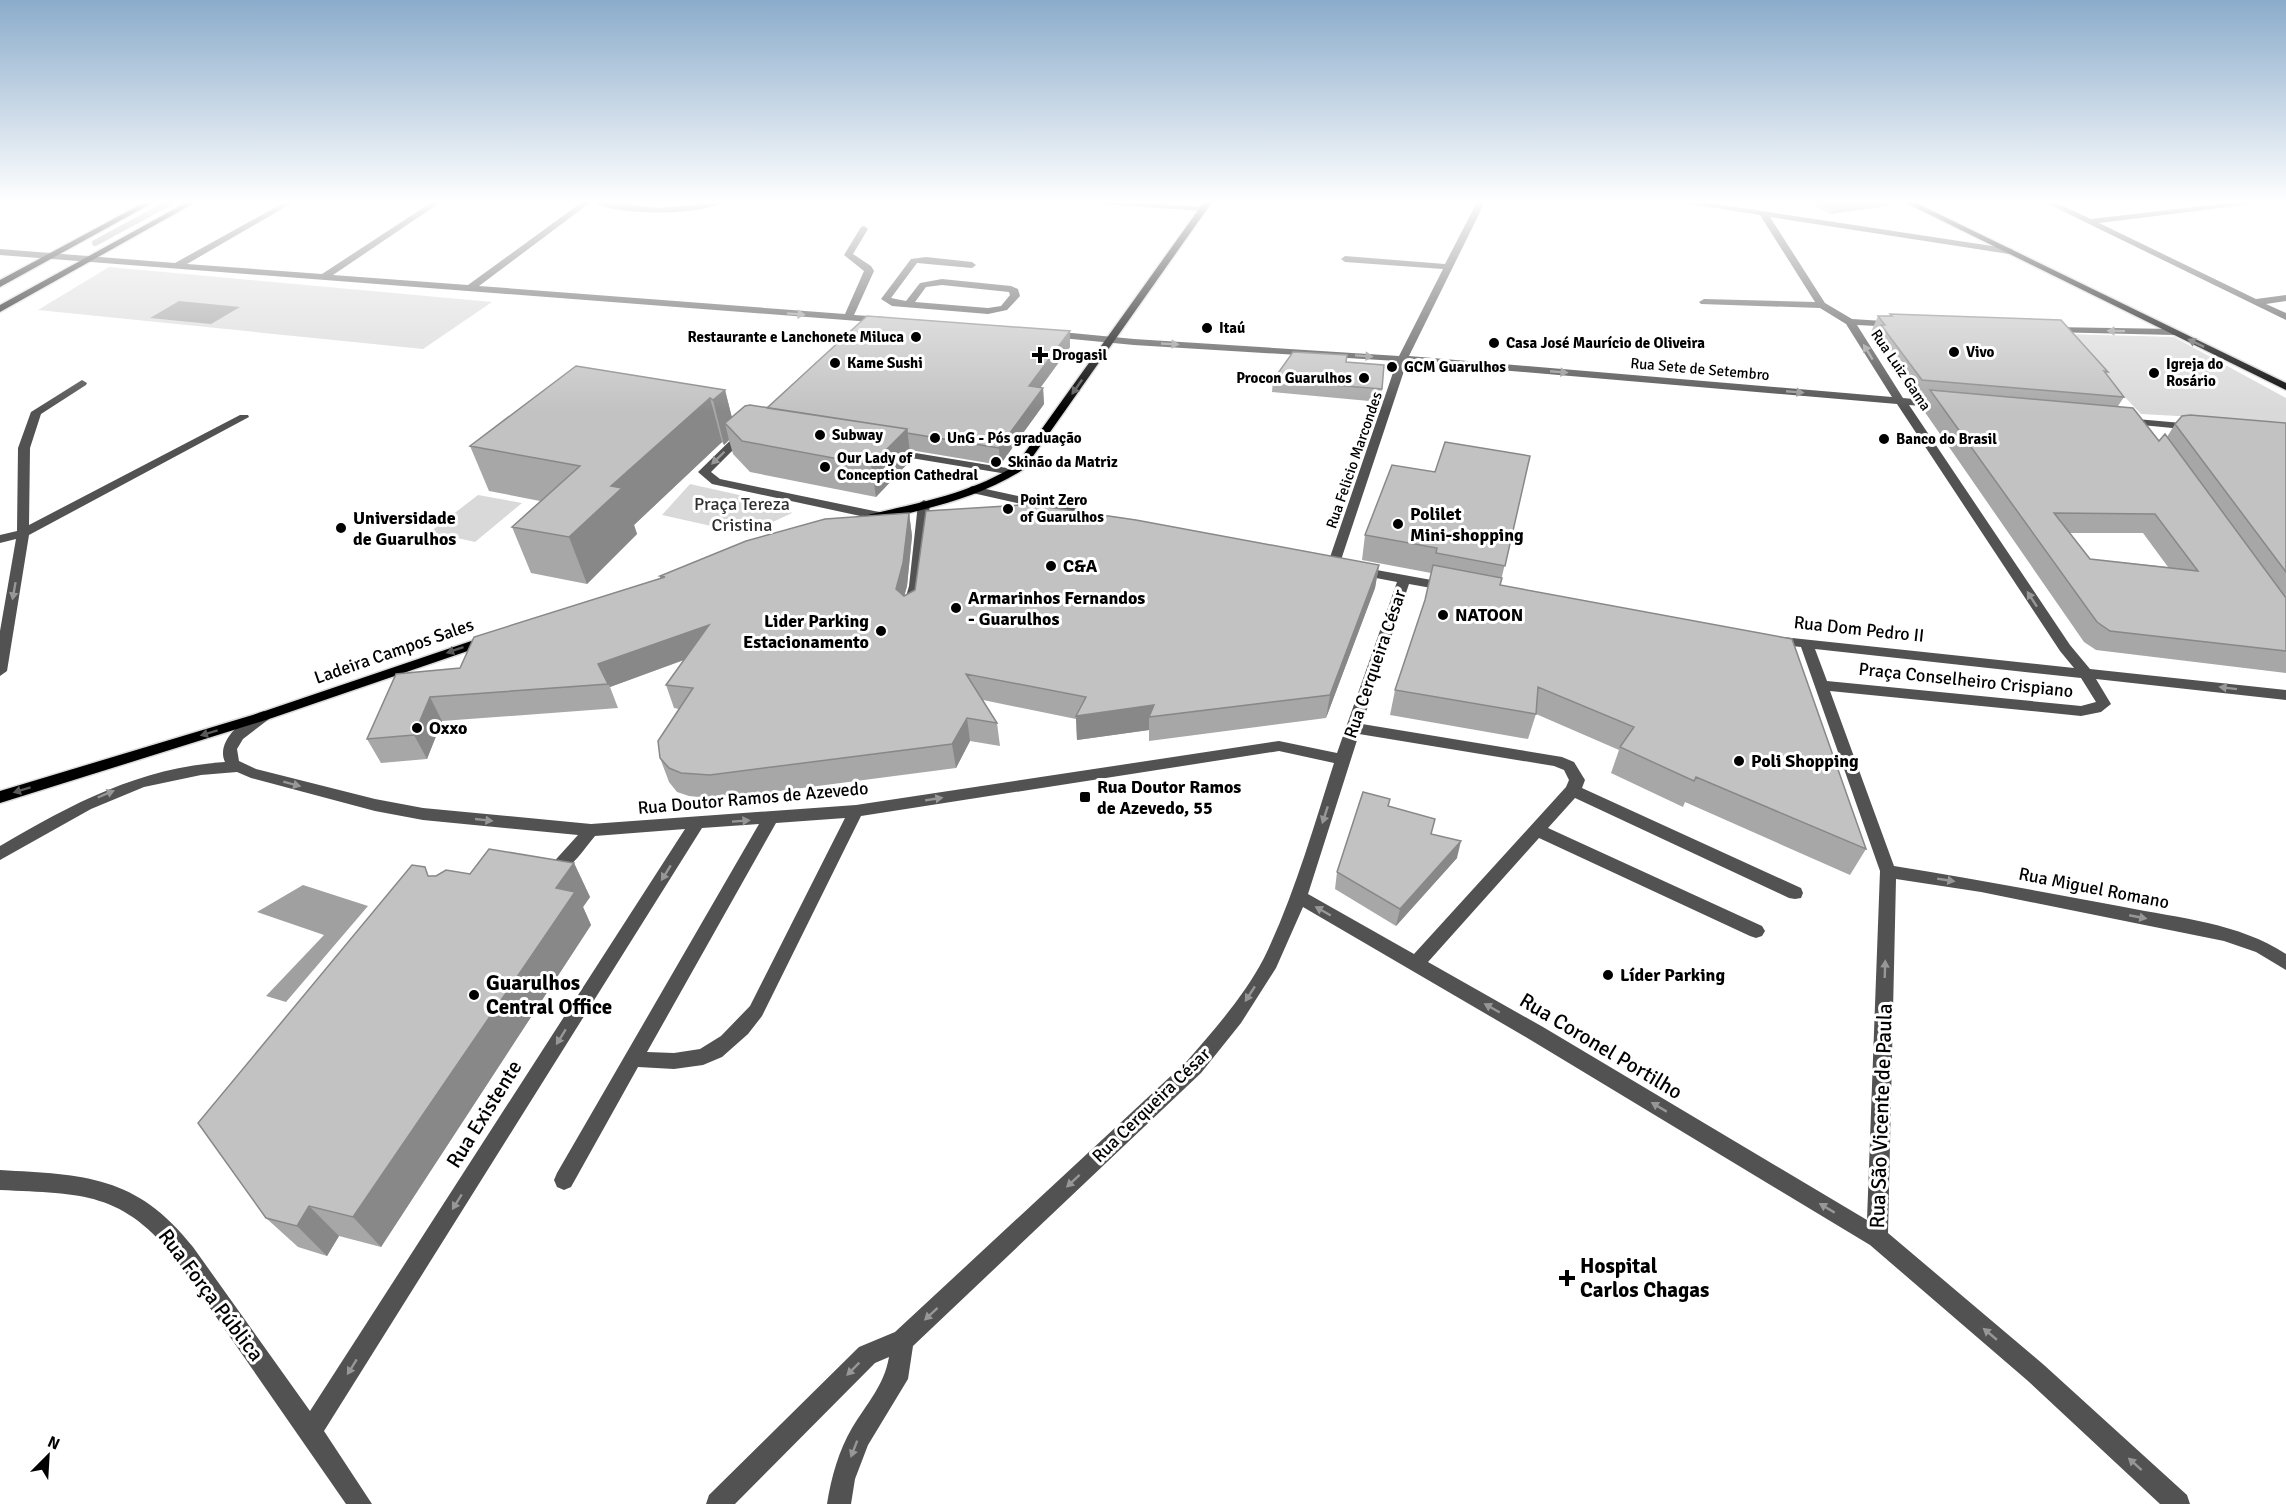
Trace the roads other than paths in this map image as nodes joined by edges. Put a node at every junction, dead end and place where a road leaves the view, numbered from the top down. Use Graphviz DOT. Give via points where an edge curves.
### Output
graph roads {
  1 [pos="21,272"];
  2 [pos="67,272"];
  3 [pos="244,272"];
  4 [pos="331,272"];
  5 [pos="491,272"];
  6 [pos="868,272"];
  7 [pos="904,272"];
  8 [pos="1158,272"];
  9 [pos="1446,272"];
  10 [pos="1801,272"];
  11 [pos="2052,272"];
  12 [pos="2194,272"];
  13 [pos="322,278"];
  14 [pos="0,284"];
  15 [pos="468,289"];
  16 [pos="2286,298"];
  17 [pos="1704,302"];
  18 [pos="2256,302"];
  19 [pos="909,304"];
  20 [pos="1822,305"];
  21 [pos="0,309"];
  22 [pos="848,317"];
  23 [pos="2286,317"];
  24 [pos="869,319"];
  25 [pos="892,321"];
  26 [pos="1850,322"];
  27 [pos="1909,324"];
  28 [pos="2039,329"];
  29 [pos="854,332"];
  30 [pos="2174,332"];
  31 [pos="1037,333"];
  32 [pos="1111,340"];
  33 [pos="1405,359"];
  34 [pos="82,383"];
  35 [pos="2286,387"];
  36 [pos="1900,401"];
  37 [pos="1956,406"];
  38 [pos="244,417"];
  39 [pos="2117,420"];
  40 [pos="754,426"];
  41 [pos="2207,428"];
  42 [pos="880,450"];
  43 [pos="1013,472"];
  44 [pos="972,490"];
  45 [pos="924,504"];
  46 [pos="879,516"];
  47 [pos="1100,517"];
  48 [pos="844,524"];
  49 [pos="24,533"];
  50 [pos="0,539"];
  51 [pos="1404,579"];
  52 [pos="1462,590"];
  53 [pos="909,613"];
  54 [pos="501,635"];
  55 [pos="1760,638"];
  56 [pos="1806,643"];
  57 [pos="0,672"];
  58 [pos="2085,672"];
  59 [pos="1821,685"];
  60 [pos="2286,695"];
  61 [pos="264,716"];
  62 [pos="1353,728"];
  63 [pos="1343,760"];
  64 [pos="237,767"];
  65 [pos="1574,790"];
  66 [pos="0,797"];
  67 [pos="856,811"];
  68 [pos="770,819"];
  69 [pos="697,823"];
  70 [pos="591,830"];
  71 [pos="1537,830"];
  72 [pos="0,854"];
  73 [pos="1888,871"];
  74 [pos="529,874"];
  75 [pos="1795,893"];
  76 [pos="1299,897"];
  77 [pos="1756,931"];
  78 [pos="2286,963"];
  79 [pos="1416,964"];
  80 [pos="633,1059"];
  81 [pos="0,1180"];
  82 [pos="564,1180"];
  83 [pos="1877,1238"];
  84 [pos="903,1340"];
  85 [pos="311,1431"];
  86 [pos="2173,1501"];
  87 [pos="360,1504"];
  88 [pos="718,1504"];
  89 [pos="839,1504"];
  1 -- 14 [label="main road"];
  2 -- 21 [label="main road"];
  3 -- 13 [label="street"];
  4 -- 13 [label="street"];
  5 -- 15 [label="street"];
  6 -- 22 [label="street"];
  7 -- 19 [label="street" via="886,299"];
  8 -- 32 [label="main road"];
  9 -- 33 [label="street, Rua Felicio Marcondes"];
  10 -- 20 [label="street, Rua Luiz Gama"];
  11 -- 30 [label="main road"];
  12 -- 18 [label="street"];
  13 -- 15 [label="street"];
  15 -- 22 [label="street, one-way"];
  16 -- 18 [label="street"];
  17 -- 20 [label="street"];
  18 -- 23 [label="street"];
  19 -- 19 [label="street" via="920,287 935,282 1006,288 1016,293 999,310 949,312"];
  20 -- 26 [label="street, Rua Luiz Gama"];
  22 -- 24 [label="street"];
  24 -- 25 [label="street"];
  24 -- 29 [label="street"];
  26 -- 27 [label="street"];
  36 -- 26 [label="street, Rua Luiz Gama, one-way"];
  30 -- 28 [label="street, one-way"];
  35 -- 30 [label="main road, one-way"];
  31 -- 32 [label="street, Rua Sete de Setembro"];
  32 -- 33 [label="street, Rua Sete de Setembro, one-way"];
  32 -- 43 [label="main road, one-way"];
  33 -- 36 [label="street, Rua Sete de Setembro, one-way"];
  33 -- 51 [label="street, Rua Felicio Marcondes" via="1327,565"];
  34 -- 49 [label="street" via="36,412 24,448"];
  36 -- 37 [label="street, Rua Sete de Setembro"];
  58 -- 36 [label="street, Rua Luiz Gama, one-way"];
  38 -- 49 [label="street"];
  39 -- 41 [label="street" via="2143,427"];
  40 -- 46 [label="street, one-way" via="704,472 709,478"];
  42 -- 43 [label="street"];
  43 -- 44 [label="main road"];
  44 -- 45 [label="main road"];
  44 -- 47 [label="street"];
  45 -- 46 [label="main road"];
  45 -- 53 [label="street"];
  46 -- 48 [label="main road"];
  49 -- 50 [label="street"];
  49 -- 57 [label="street, one-way"];
  51 -- 52 [label="street"];
  51 -- 62 [label="street, Rua Cerqueira César"];
  54 -- 61 [label="main road, Ladeira Campos Sales, one-way"];
  55 -- 56 [label="street, Rua Dom Pedro II"];
  56 -- 58 [label="street, Rua Dom Pedro II"];
  56 -- 59 [label="street, Rua São Vicente de Paula"];
  58 -- 59 [label="street, Praça Conselheiro Crispiano" via="2104,704 2096,709 2057,709"];
  60 -- 58 [label="street, Rua Dom Pedro II, one-way"];
  59 -- 73 [label="street, Rua São Vicente de Paula"];
  61 -- 64 [label="street" via="231,744 229,756"];
  61 -- 66 [label="main road, Ladeira Campos Sales, one-way"];
  62 -- 63 [label="street, Rua Cerqueira César"];
  62 -- 65 [label="street" via="1557,761 1575,773"];
  67 -- 63 [label="street, Rua Doutor Ramos de Azevedo, one-way" via="1278,746"];
  63 -- 76 [label="street, Rua Cerqueira César, one-way"];
  64 -- 70 [label="street, Rua Doutor Ramos de Azevedo, one-way" via="375,806"];
  72 -- 64 [label="street, one-way" via="74,810 127,785 181,770"];
  65 -- 71 [label="street"];
  65 -- 75 [label="street"];
  67 -- 68 [label="street, Rua Doutor Ramos de Azevedo"];
  67 -- 80 [label="street" via="756,1011 740,1030 705,1058 683,1062"];
  69 -- 68 [label="street, Rua Doutor Ramos de Azevedo, one-way"];
  68 -- 80 [label="street"];
  69 -- 70 [label="street, Rua Doutor Ramos de Azevedo"];
  69 -- 85 [label="street, Rua Existente, one-way"];
  70 -- 74 [label="street" via="554,872"];
  71 -- 77 [label="street"];
  71 -- 79 [label="street"];
  73 -- 78 [label="street, Rua Miguel Romano, one-way" via="2225,934 2262,947"];
  83 -- 73 [label="street, Rua São Vicente de Paula, one-way"];
  79 -- 76 [label="street, Rua Coronel Portilho, one-way"];
  76 -- 84 [label="street, Rua Cerqueira César, one-way" via="1270,963 1235,1018 1194,1067"];
  83 -- 79 [label="street, Rua Coronel Portilho, one-way"];
  80 -- 82 [label="street"];
  81 -- 85 [label="street, Rua Força Pública" via="59,1184 108,1194 141,1208 187,1258"];
  86 -- 83 [label="street, Rua São Vicente de Paula, one-way" via="2036,1373"];
  84 -- 88 [label="street, Rua Cerqueira César, one-way" via="867,1355"];
  84 -- 89 [label="street, one-way" via="897,1378 859,1438 843,1479"];
  85 -- 87 [label="street, Rua Força Pública"];
}
